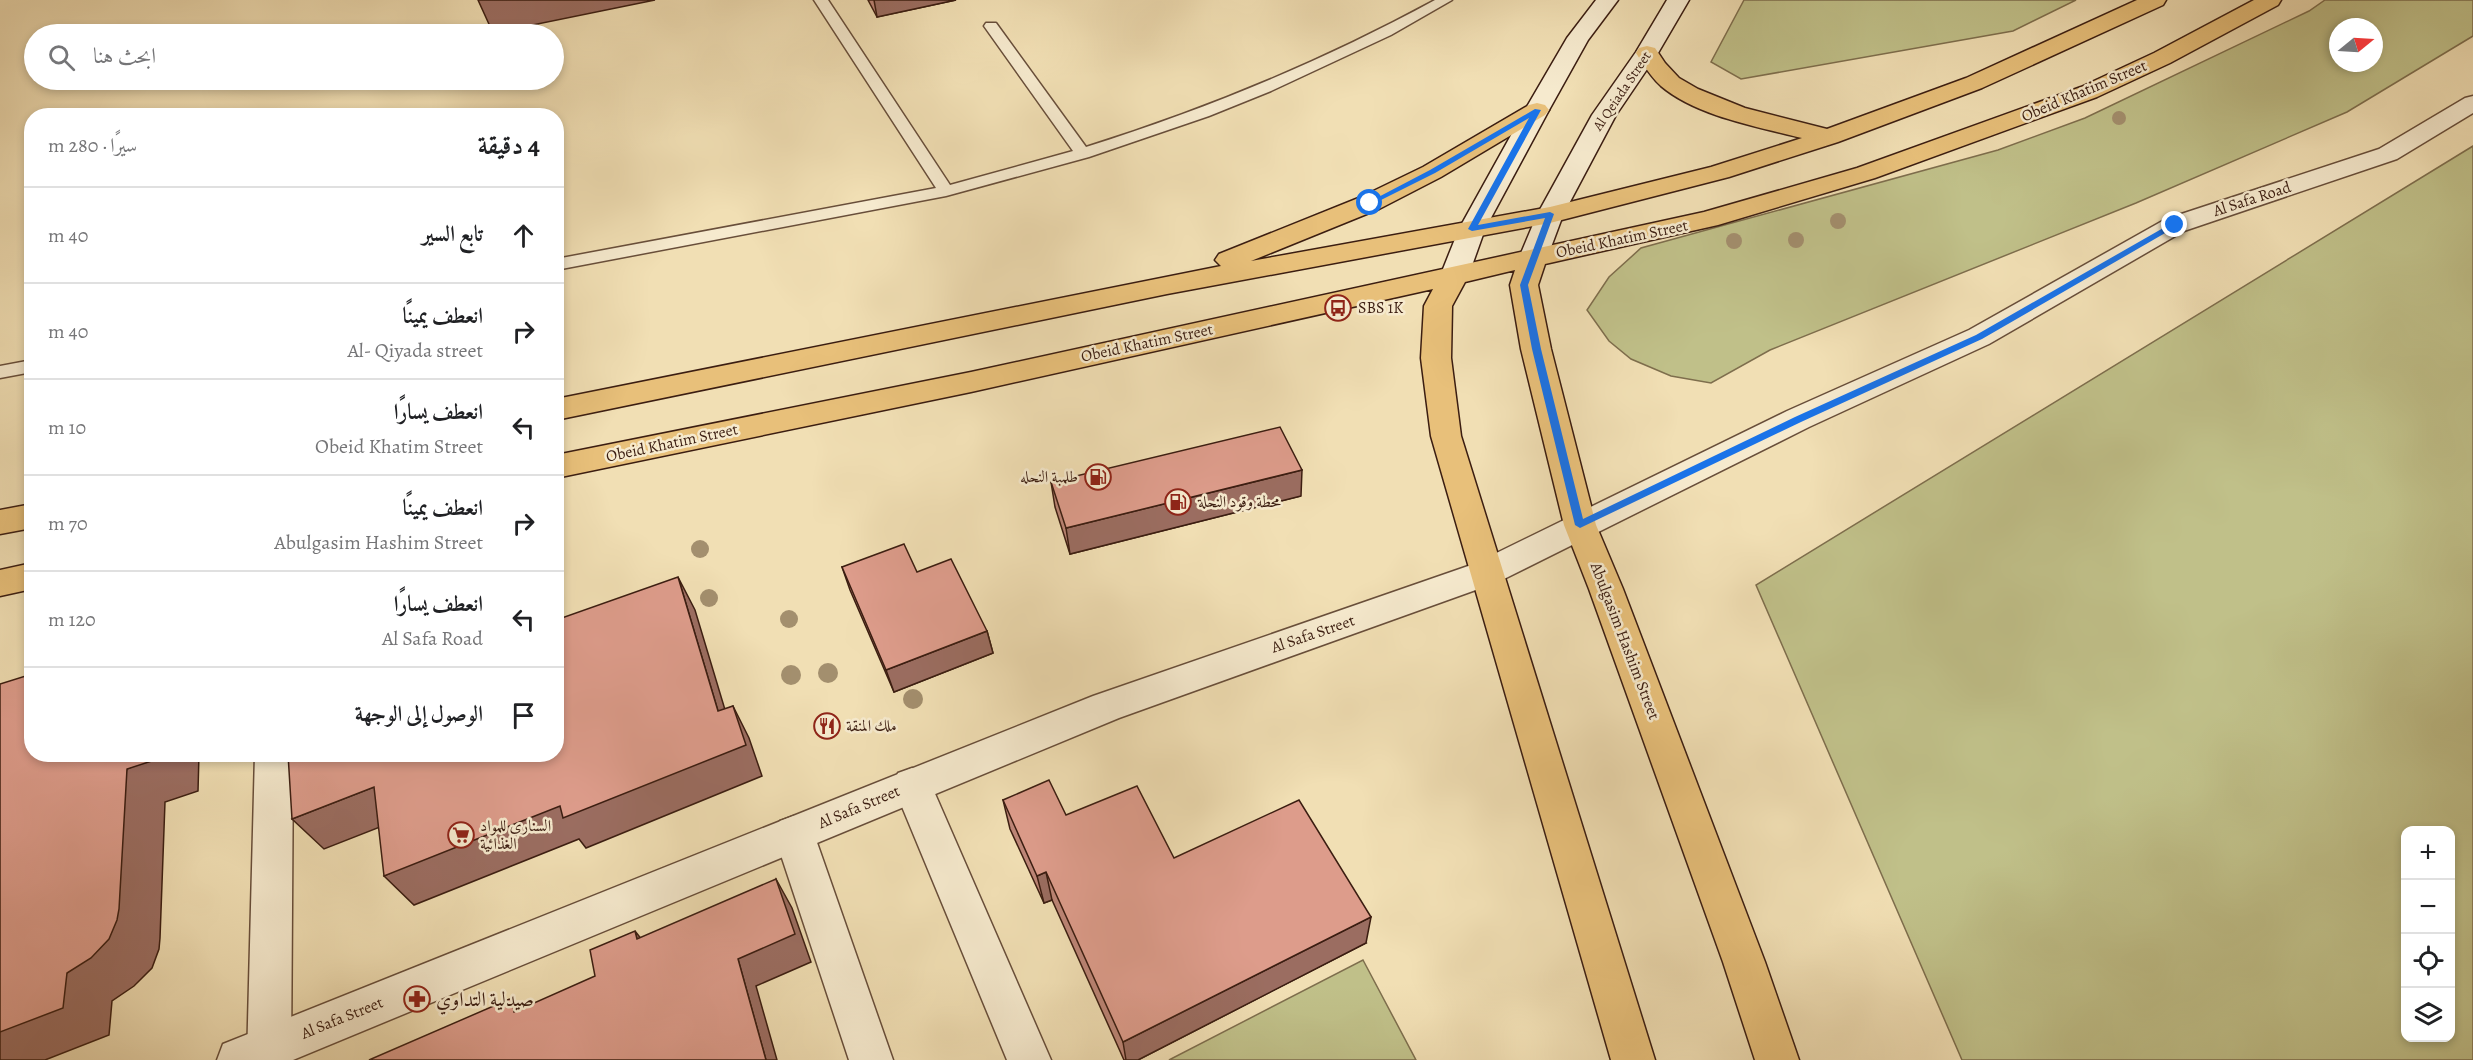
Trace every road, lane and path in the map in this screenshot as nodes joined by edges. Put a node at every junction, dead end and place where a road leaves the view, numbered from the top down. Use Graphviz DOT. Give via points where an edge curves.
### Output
graph roads {
  1 [pos="821,0"];
  2 [pos="1445,0"];
  3 [pos="1607,0"];
  4 [pos="1678,0"];
  5 [pos="2155,0"];
  6 [pos="2270,0"];
  7 [pos="991,26"];
  8 [pos="1647,53"];
  9 [pos="2473,103"];
  10 [pos="1537,110"];
  11 [pos="1829,137"];
  12 [pos="1083,154"];
  13 [pos="946,191"];
  14 [pos="1550,214"];
  15 [pos="1472,229"];
  16 [pos="1533,258"];
  17 [pos="564,263"];
  18 [pos="1455,274"];
  19 [pos="1167,285"];
  20 [pos="24,368"];
  21 [pos="0,372"];
  22 [pos="564,408"];
  23 [pos="564,465"];
  24 [pos="24,518"];
  25 [pos="0,522"];
  26 [pos="1580,525"];
  27 [pos="1486,573"];
  28 [pos="24,578"];
  29 [pos="0,583"];
  30 [pos="274,762"];
  31 [pos="912,785"];
  32 [pos="794,834"];
  33 [pos="259,1056"];
  34 [pos="871,1060"];
  35 [pos="1029,1060"];
  36 [pos="1633,1060"];
  37 [pos="1778,1060"];
  1 -- 13 [label="lane"];
  2 -- 12 [label="lane" via="1362,46 1261,91"];
  3 -- 10 [label="street" via="1578,38"];
  4 -- 8 [label="street, Al Qeiada Street"];
  5 -- 11 [label="main road" via="1974,83"];
  6 -- 16 [label="main road, Obeid Khatim Street" via="2089,92 1877,169 1709,219"];
  7 -- 12 [label="lane"];
  8 -- 11 [label="main road" via="1658,71 1684,91 1725,110"];
  8 -- 14 [label="street, Al Qeiada Street" via="1604,115"];
  9 -- 26 [label="street, Al Safa Road" via="2388,154 2175,225 1979,337"];
  10 -- 15 [label="street"];
  10 -- 19 [label="main road" via="1432,172 1370,203"];
  11 -- 14 [label="main road" via="1720,172"];
  12 -- 13 [label="lane"];
  13 -- 17 [label="lane"];
  14 -- 15 [label="main road"];
  14 -- 16 [label="street, Abulgasim Hashim Street"];
  15 -- 18 [label="street"];
  15 -- 19 [label="main road"];
  16 -- 18 [label="main road, Obeid Khatim Street"];
  16 -- 26 [label="main road, Abulgasim Hashim Street" via="1524,285"];
  18 -- 23 [label="main road, Obeid Khatim Street" via="997,376"];
  18 -- 27 [label="main road" via="1438,306 1436,358 1446,436"];
  19 -- 22 [label="main road"];
  20 -- 21 [label="lane"];
  24 -- 25 [label="main road"];
  26 -- 27 [label="street, Al Safa Road"];
  26 -- 37 [label="main road, Abulgasim Hashim Street"];
  27 -- 31 [label="street, Al Safa Street" via="1106,707"];
  27 -- 36 [label="main road"];
  28 -- 29 [label="main road"];
  30 -- 33 [label="street"];
  31 -- 32 [label="street, Al Safa Street"];
  31 -- 35 [label="street"];
  32 -- 33 [label="street, Al Safa Street"];
  32 -- 34 [label="street"];
}
